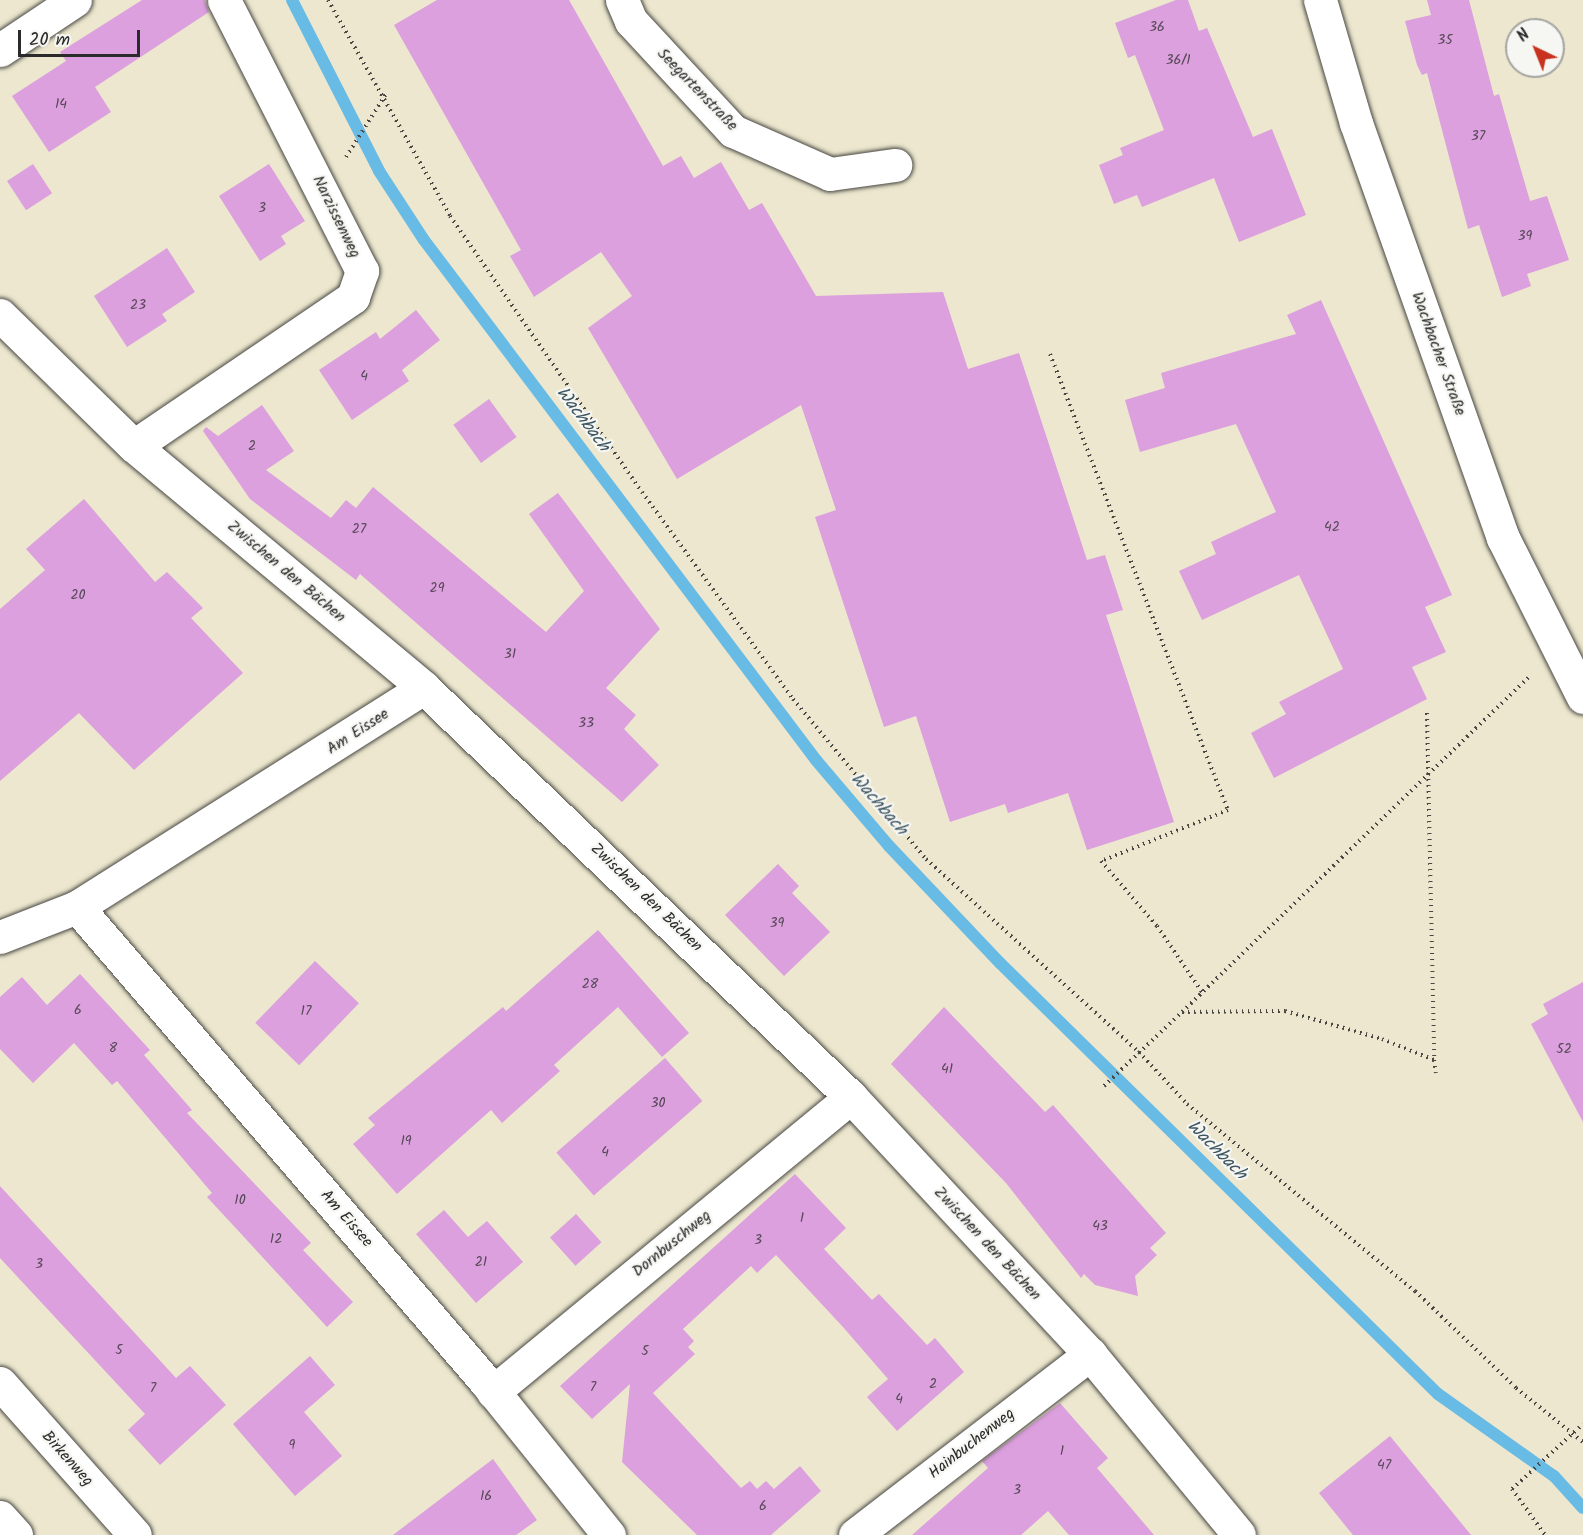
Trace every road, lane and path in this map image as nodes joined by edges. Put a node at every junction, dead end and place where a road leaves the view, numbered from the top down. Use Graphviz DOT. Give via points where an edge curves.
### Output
graph roads {
  1 [pos="75,0"];
  2 [pos="224,0"];
  3 [pos="328,0"];
  4 [pos="622,0"];
  5 [pos="1320,0"];
  6 [pos="0,50"];
  7 [pos="386,94"];
  8 [pos="342,163"];
  9 [pos="895,165"];
  10 [pos="0,315"];
  11 [pos="1050,354"];
  12 [pos="134,446"];
  13 [pos="1558,650"];
  14 [pos="424,688"];
  15 [pos="1583,697"];
  16 [pos="1427,713"];
  17 [pos="1432,765"];
  18 [pos="77,907"];
  19 [pos="0,937"];
  20 [pos="1202,992"];
  21 [pos="1182,1012"];
  22 [pos="1139,1052"];
  23 [pos="1434,1060"];
  24 [pos="1437,1073"];
  25 [pos="1104,1086"];
  26 [pos="851,1097"];
  27 [pos="1090,1354"];
  28 [pos="0,1383"];
  29 [pos="493,1392"];
  30 [pos="1583,1424"];
  31 [pos="1583,1442"];
  32 [pos="0,1517"];
  33 [pos="16,1535"];
  34 [pos="135,1535"];
  35 [pos="609,1535"];
  36 [pos="855,1535"];
  37 [pos="1239,1535"];
  38 [pos="1545,1535"];
  1 -- 6 [label="street"];
  2 -- 12 [label="street, Narzissenweg" via="362,271 353,297"];
  3 -- 7 [label="path"];
  4 -- 9 [label="street, Seegartenstraße" via="631,21 733,131 830,174"];
  5 -- 13 [label="street, Wachbacher Straße" via="1356,123 1503,538"];
  7 -- 8 [label="path"];
  7 -- 22 [label="path" via="450,216 793,699 926,859"];
  10 -- 12 [label="street, Zwischen den Bächen"];
  11 -- 20 [label="path" via="1228,810 1101,861 1157,926"];
  12 -- 14 [label="street, Zwischen den Bächen"];
  13 -- 15 [label="street, Wachbacher Straße"];
  13 -- 17 [label="path"];
  14 -- 18 [label="street, Am Eissee"];
  14 -- 26 [label="street, Zwischen den Bächen"];
  16 -- 17 [label="path"];
  17 -- 20 [label="path"];
  17 -- 23 [label="path" via="1428,948"];
  18 -- 19 [label="street, Am Eissee"];
  18 -- 29 [label="street, Am Eissee"];
  20 -- 21 [label="path"];
  21 -- 22 [label="path"];
  21 -- 23 [label="path" via="1285,1011"];
  22 -- 25 [label="path"];
  22 -- 31 [label="path" via="1187,1104 1415,1292 1516,1388"];
  23 -- 24 [label="path"];
  26 -- 27 [label="street, Zwischen den Bächen"];
  26 -- 29 [label="street, Dornbuschweg"];
  27 -- 36 [label="street, Hainbuchenweg"];
  27 -- 37 [label="street, Zwischen den Bächen"];
  28 -- 34 [label="street, Birkenweg"];
  29 -- 35 [label="street, Am Eissee"];
  30 -- 38 [label="path, bridge" via="1512,1489"];
  32 -- 33 [label="street"];
}
